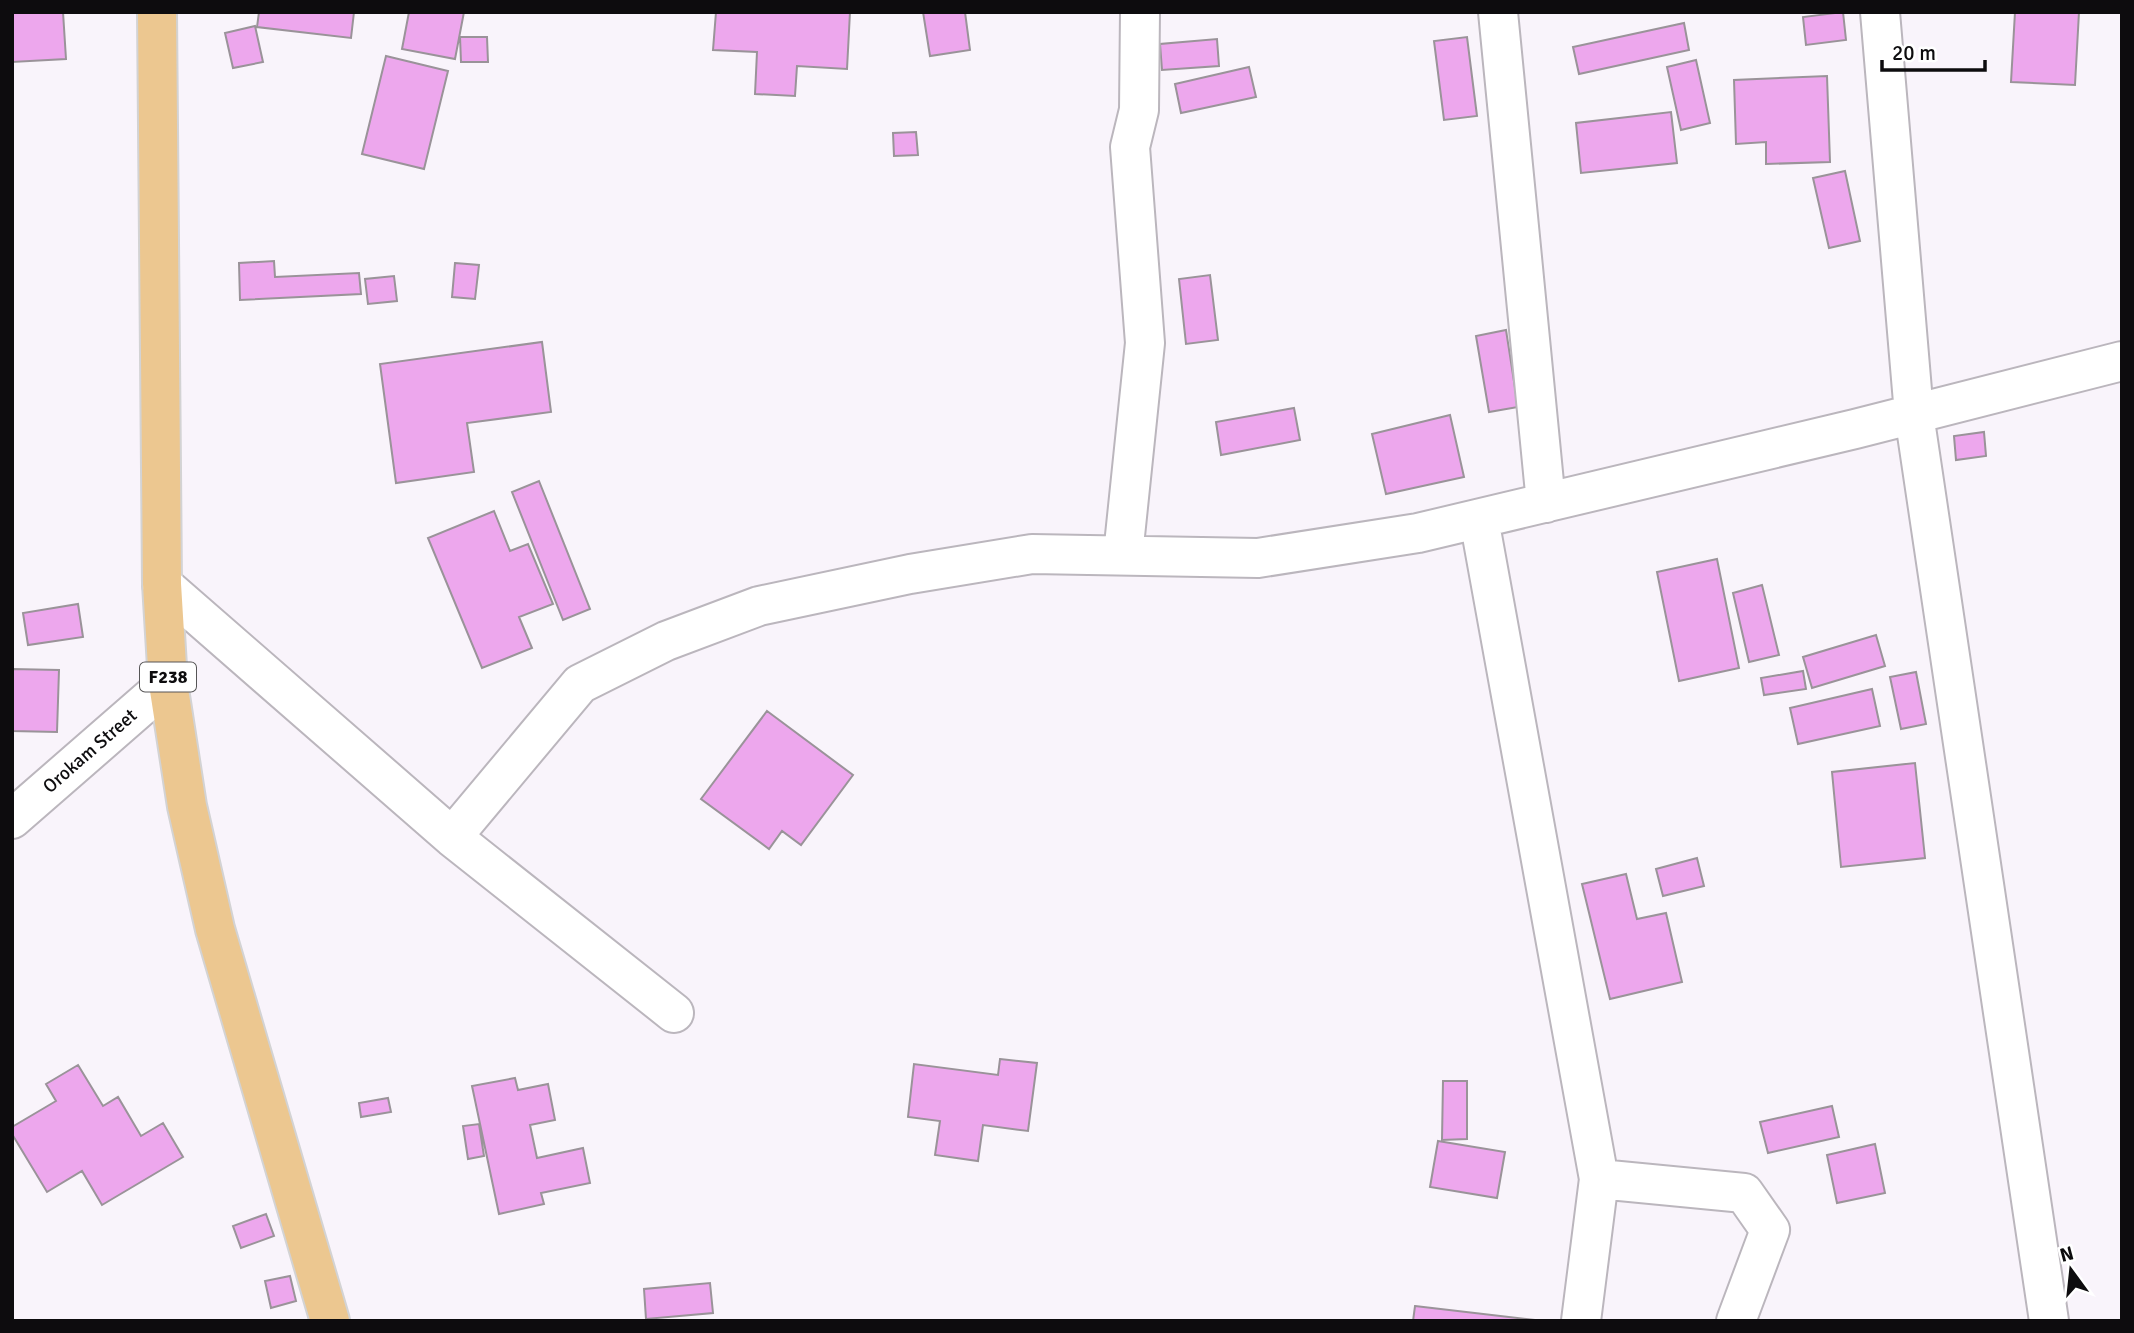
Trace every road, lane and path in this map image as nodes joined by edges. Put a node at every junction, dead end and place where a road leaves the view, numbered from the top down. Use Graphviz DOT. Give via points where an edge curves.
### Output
graph roads {
  1 [pos="157,12"];
  2 [pos="1140,12"];
  3 [pos="1498,12"];
  4 [pos="1880,12"];
  5 [pos="2122,361"];
  6 [pos="1914,414"];
  7 [pos="1546,503"];
  8 [pos="1479,519"];
  9 [pos="1123,555"];
  10 [pos="162,584"];
  11 [pos="168,683"];
  12 [pos="12,819"];
  13 [pos="452,837"];
  14 [pos="674,1013"];
  15 [pos="1599,1179"];
  16 [pos="330,1321"];
  17 [pos="1581,1321"];
  18 [pos="1736,1321"];
  19 [pos="2049,1321"];
  1 -- 10 [label="main road, F238"];
  2 -- 9 [label="street" via="1139,110 1130,147 1145,343"];
  3 -- 7 [label="street"];
  4 -- 6 [label="street"];
  5 -- 6 [label="street"];
  6 -- 7 [label="street"];
  6 -- 19 [label="street"];
  7 -- 8 [label="street"];
  8 -- 9 [label="street" via="1258,558"];
  8 -- 15 [label="street"];
  9 -- 13 [label="street" via="1032,554 910,574 759,606 666,641 580,684"];
  10 -- 11 [label="main road, F238"];
  10 -- 13 [label="street"];
  11 -- 12 [label="street, Orokam Street"];
  11 -- 16 [label="main road, F238" via="187,806 215,929"];
  13 -- 14 [label="street"];
  15 -- 17 [label="street"];
  15 -- 18 [label="street" via="1744,1193 1770,1230"];
}
